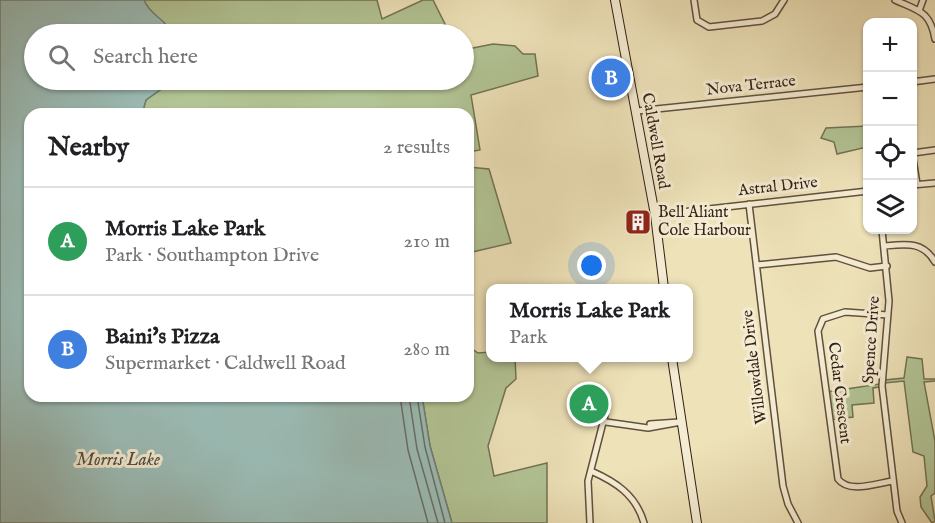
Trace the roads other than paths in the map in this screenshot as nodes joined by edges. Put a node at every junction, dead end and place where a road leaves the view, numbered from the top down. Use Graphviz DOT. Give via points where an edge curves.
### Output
graph roads {
  1 [pos="615,0"];
  2 [pos="694,0"];
  3 [pos="784,0"];
  4 [pos="895,0"];
  5 [pos="923,0"];
  6 [pos="919,11"];
  7 [pos="935,39"];
  8 [pos="935,79"];
  9 [pos="917,81"];
  10 [pos="863,87"];
  11 [pos="637,111"];
  12 [pos="935,150"];
  13 [pos="917,152"];
  14 [pos="935,183"];
  15 [pos="917,185"];
  16 [pos="863,190"];
  17 [pos="749,204"];
  18 [pos="655,215"];
  19 [pos="882,234"];
  20 [pos="884,246"];
  21 [pos="935,262"];
  22 [pos="757,266"];
  23 [pos="887,266"];
  24 [pos="664,284"];
  25 [pos="888,315"];
  26 [pos="673,362"];
  27 [pos="607,407"];
  28 [pos="606,422"];
  29 [pos="681,422"];
  30 [pos="591,471"];
  31 [pos="893,481"];
  32 [pos="590,523"];
  33 [pos="644,523"];
  34 [pos="697,523"];
  35 [pos="798,523"];
  36 [pos="902,523"];
  1 -- 11 [label="street, Caldwell Road"];
  2 -- 3 [label="street" via="697,20 709,27 767,20 778,12"];
  4 -- 6 [label="street"];
  5 -- 6 [label="street"];
  6 -- 7 [label="street" via="930,21"];
  8 -- 9 [label="street"];
  10 -- 11 [label="street, Nova Terrace"];
  11 -- 18 [label="street, Caldwell Road"];
  12 -- 13 [label="street"];
  14 -- 15 [label="street"];
  16 -- 17 [label="street, Astral Drive"];
  17 -- 18 [label="street, Astral Drive"];
  17 -- 22 [label="street, Willowdale Drive"];
  18 -- 24 [label="street, Caldwell Road"];
  19 -- 20 [label="street, Spence Drive"];
  20 -- 21 [label="street" via="922,246"];
  20 -- 23 [label="street, Spence Drive"];
  22 -- 23 [label="street" via="836,257 870,268"];
  22 -- 35 [label="street, Willowdale Drive" via="783,486"];
  23 -- 25 [label="street, Spence Drive"];
  25 -- 31 [label="street, Spence Drive" via="882,386"];
  25 -- 31 [label="street, Cedar Crescent" via="836,314 822,320 818,332 838,480 850,487"];
  26 -- 29 [label="street"];
  27 -- 28 [label="street"];
  28 -- 29 [label="street" via="644,427"];
  28 -- 30 [label="street"];
  29 -- 34 [label="street"];
  30 -- 32 [label="street" via="587,493"];
  30 -- 33 [label="street" via="624,490 638,507"];
  31 -- 36 [label="street, Spence Drive"];
}
